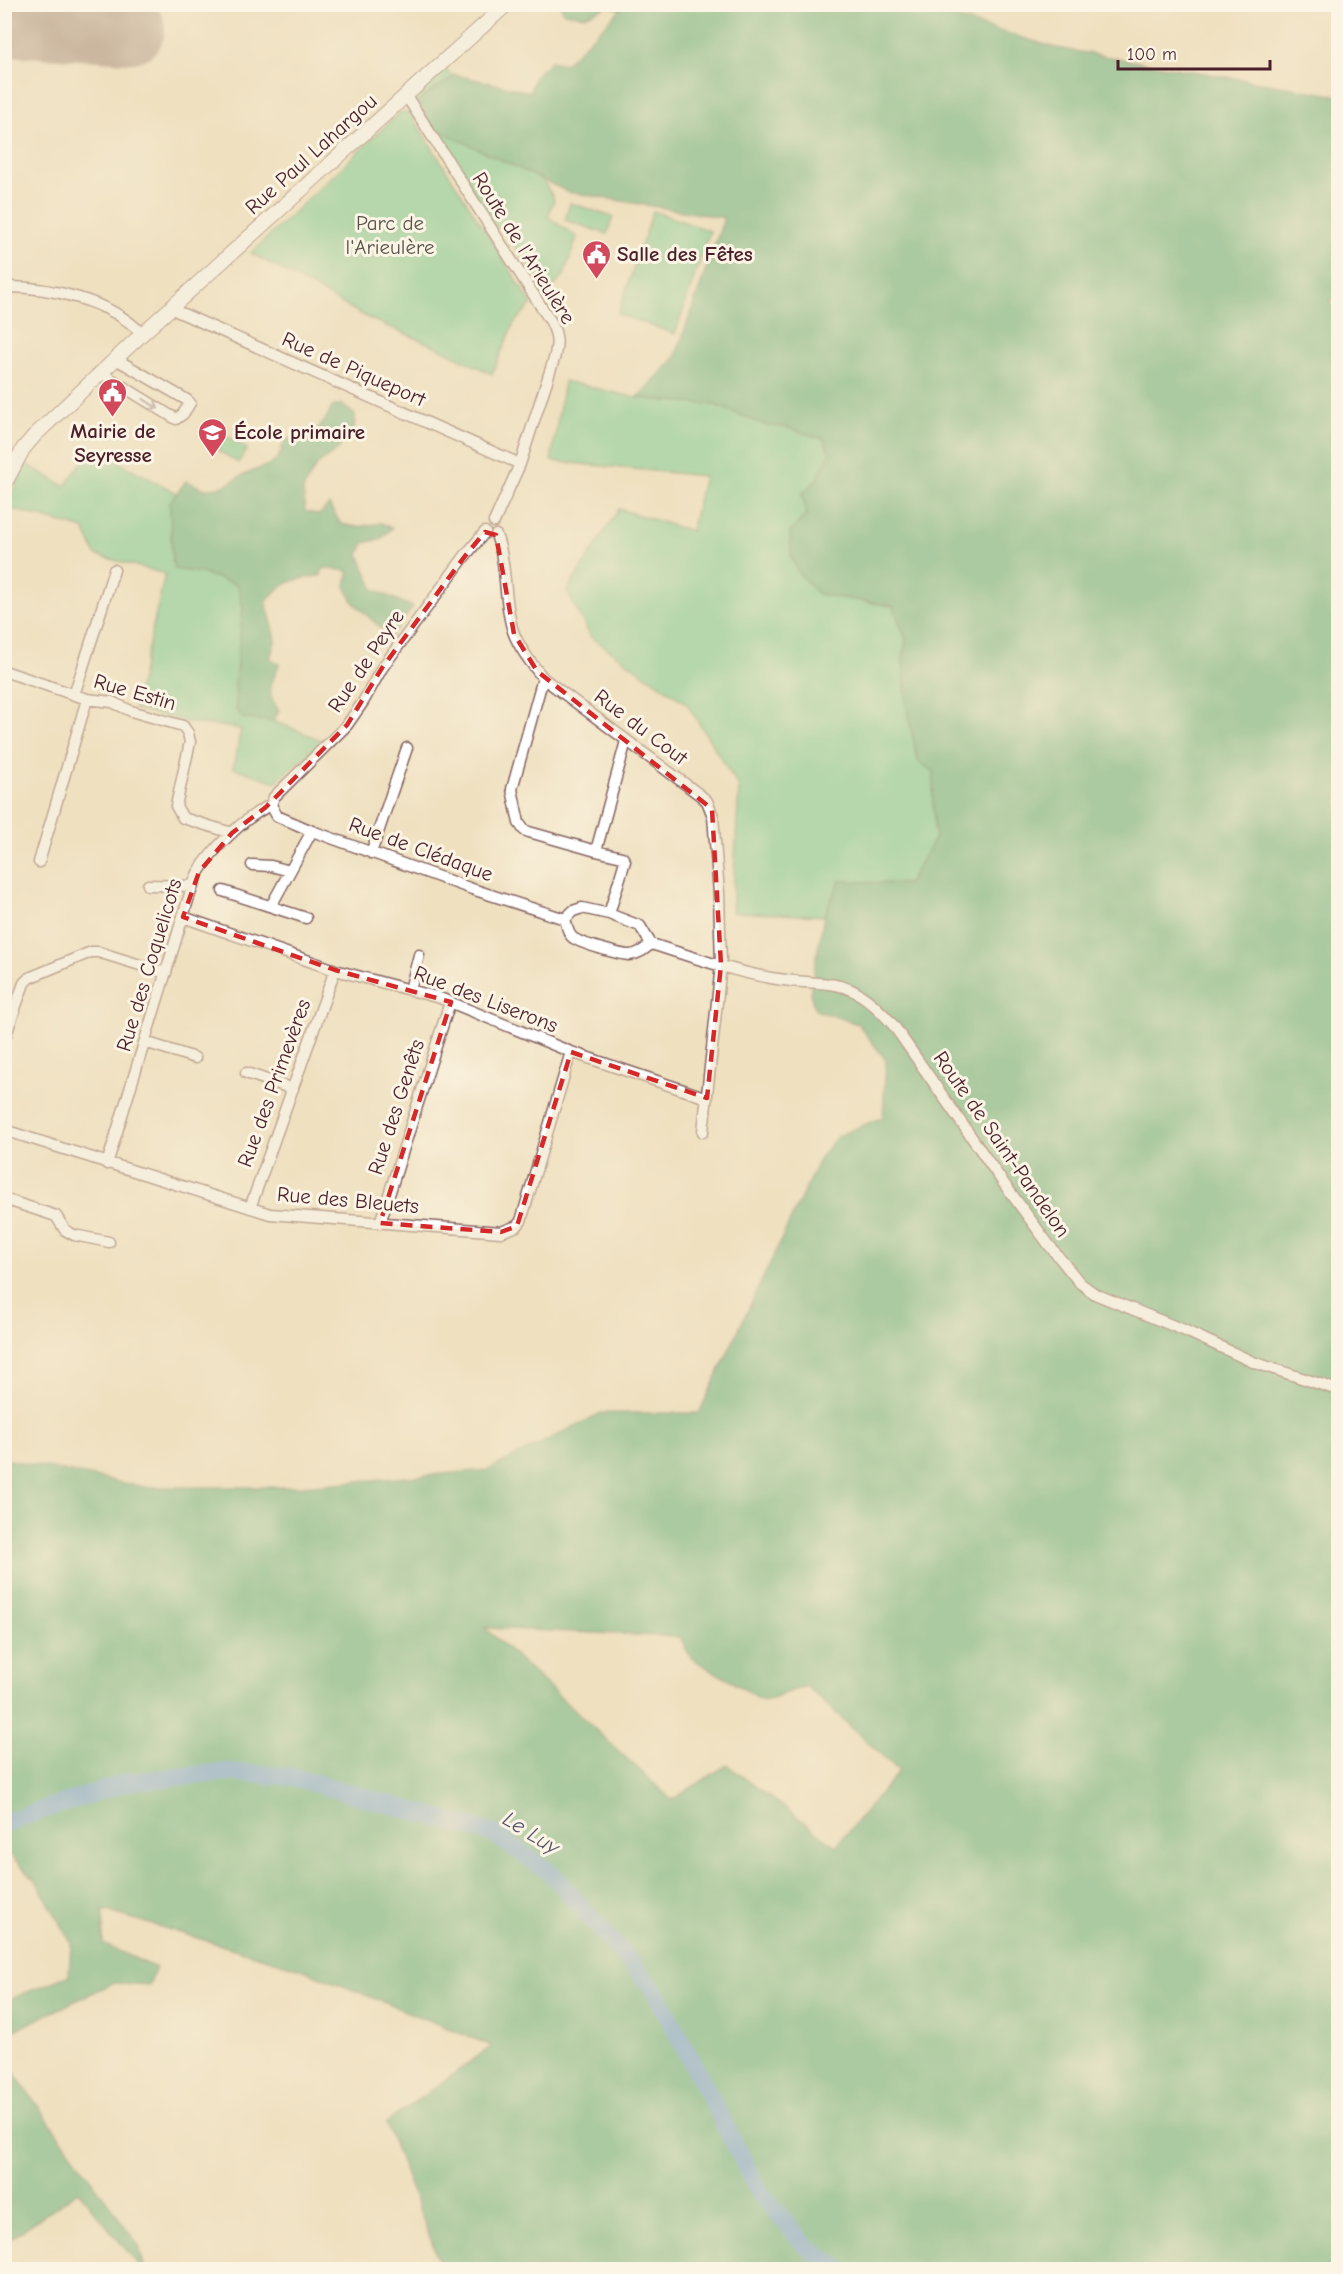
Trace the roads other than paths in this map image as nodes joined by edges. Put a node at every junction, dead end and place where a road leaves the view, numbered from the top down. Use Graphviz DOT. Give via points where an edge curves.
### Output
graph roads {
  1 [pos="507,4"];
  2 [pos="407,97"];
  3 [pos="4,287"];
  4 [pos="172,309"];
  5 [pos="142,334"];
  6 [pos="118,358"];
  7 [pos="101,373"];
  8 [pos="520,464"];
  9 [pos="4,485"];
  10 [pos="491,534"];
  11 [pos="114,570"];
  12 [pos="4,672"];
  13 [pos="543,678"];
  14 [pos="74,694"];
  15 [pos="87,699"];
  16 [pos="626,741"];
  17 [pos="407,748"];
  18 [pos="271,805"];
  19 [pos="312,831"];
  20 [pos="232,833"];
  21 [pos="596,851"];
  22 [pos="371,853"];
  23 [pos="39,862"];
  24 [pos="252,866"];
  25 [pos="290,872"];
  26 [pos="148,885"];
  27 [pos="193,886"];
  28 [pos="223,891"];
  29 [pos="270,906"];
  30 [pos="609,914"];
  31 [pos="183,917"];
  32 [pos="306,918"];
  33 [pos="566,919"];
  34 [pos="651,944"];
  35 [pos="419,955"];
  36 [pos="721,965"];
  37 [pos="335,970"];
  38 [pos="166,973"];
  39 [pos="410,990"];
  40 [pos="450,1002"];
  41 [pos="4,1040"];
  42 [pos="145,1042"];
  43 [pos="571,1052"];
  44 [pos="195,1058"];
  45 [pos="246,1073"];
  46 [pos="293,1089"];
  47 [pos="707,1098"];
  48 [pos="4,1130"];
  49 [pos="703,1132"];
  50 [pos="107,1164"];
  51 [pos="4,1198"];
  52 [pos="250,1209"];
  53 [pos="380,1223"];
  54 [pos="109,1242"];
  55 [pos="1338,1390"];
  1 -- 2 [label="street, Rue Paul Lahargou"];
  2 -- 4 [label="street, Rue Paul Lahargou"];
  2 -- 8 [label="street, Route de l'Arieulère" via="558,336"];
  3 -- 5 [label="street" via="36,287 87,302 118,313"];
  4 -- 5 [label="street, Rue Paul Lahargou"];
  4 -- 8 [label="street, Rue de Piqueport"];
  5 -- 6 [label="street, Rue Paul Lahargou"];
  6 -- 7 [label="street, Rue Paul Lahargou"];
  7 -- 6 [label="street, one-way" via="176,419 183,414 190,403 187,400"];
  7 -- 9 [label="street, Rue Paul Lahargou" via="34,436"];
  8 -- 10 [label="street, Rue de Peyre" via="494,522 485,525"];
  10 -- 13 [label="street, Rue du Cout" via="502,551 514,634"];
  10 -- 18 [label="street, Rue de Peyre" via="465,556 382,668 347,725 281,790"];
  11 -- 14 [label="street"];
  12 -- 14 [label="street, Rue Estin"];
  13 -- 16 [label="street, Rue du Cout"];
  13 -- 21 [label="street" via="512,789 519,824 529,832"];
  14 -- 15 [label="street, Rue Estin"];
  15 -- 20 [label="street, Rue Estin" via="112,702 183,726 190,742 176,806 183,818"];
  15 -- 23 [label="street"];
  16 -- 21 [label="street"];
  16 -- 36 [label="street, Rue du Cout" via="707,801 712,809"];
  17 -- 22 [label="street"];
  18 -- 19 [label="street, Rue de Clédaque" via="277,816"];
  18 -- 20 [label="street, Rue des Coquelicots"];
  19 -- 22 [label="street, Rue de Clédaque"];
  19 -- 25 [label="street"];
  20 -- 27 [label="street, Rue des Coquelicots" via="199,872"];
  21 -- 30 [label="street" via="626,861"];
  22 -- 33 [label="street, Rue de Clédaque"];
  24 -- 25 [label="street"];
  25 -- 29 [label="street"];
  26 -- 27 [label="street"];
  27 -- 31 [label="street, Rue des Coquelicots"];
  28 -- 29 [label="street"];
  29 -- 32 [label="street"];
  30 -- 33 [label="street" via="582,908"];
  30 -- 34 [label="street" via="640,926"];
  31 -- 37 [label="street, Rue des Liserons"];
  31 -- 38 [label="street, Rue des Coquelicots"];
  33 -- 34 [label="street" via="572,938 581,942 628,955 638,954"];
  34 -- 36 [label="street"];
  35 -- 39 [label="street"];
  36 -- 47 [label="street, Rue du Cout"];
  36 -- 55 [label="street, Route de Saint-Pandelon" via="771,978 840,985 869,1000 894,1026 1049,1245 1095,1294 1253,1362"];
  37 -- 39 [label="street, Rue des Liserons"];
  37 -- 46 [label="street, Rue des Primevères"];
  38 -- 41 [label="street" via="91,952 24,983"];
  38 -- 42 [label="street, Rue des Coquelicots"];
  39 -- 40 [label="street, Rue des Liserons"];
  40 -- 43 [label="street, Rue des Liserons"];
  40 -- 53 [label="street, Rue des Genêts"];
  42 -- 44 [label="street"];
  42 -- 50 [label="street, Rue des Coquelicots"];
  43 -- 47 [label="street, Rue des Liserons"];
  43 -- 53 [label="street, Rue des Bleuets" via="517,1226 501,1232"];
  45 -- 46 [label="street"];
  46 -- 52 [label="street, Rue des Primevères"];
  47 -- 49 [label="street, Rue du Cout"];
  48 -- 50 [label="street, Rue des Bleuets"];
  50 -- 52 [label="street, Rue des Bleuets"];
  51 -- 54 [label="street" via="56,1216 65,1230 74,1235"];
  52 -- 53 [label="street, Rue des Bleuets"];
}
